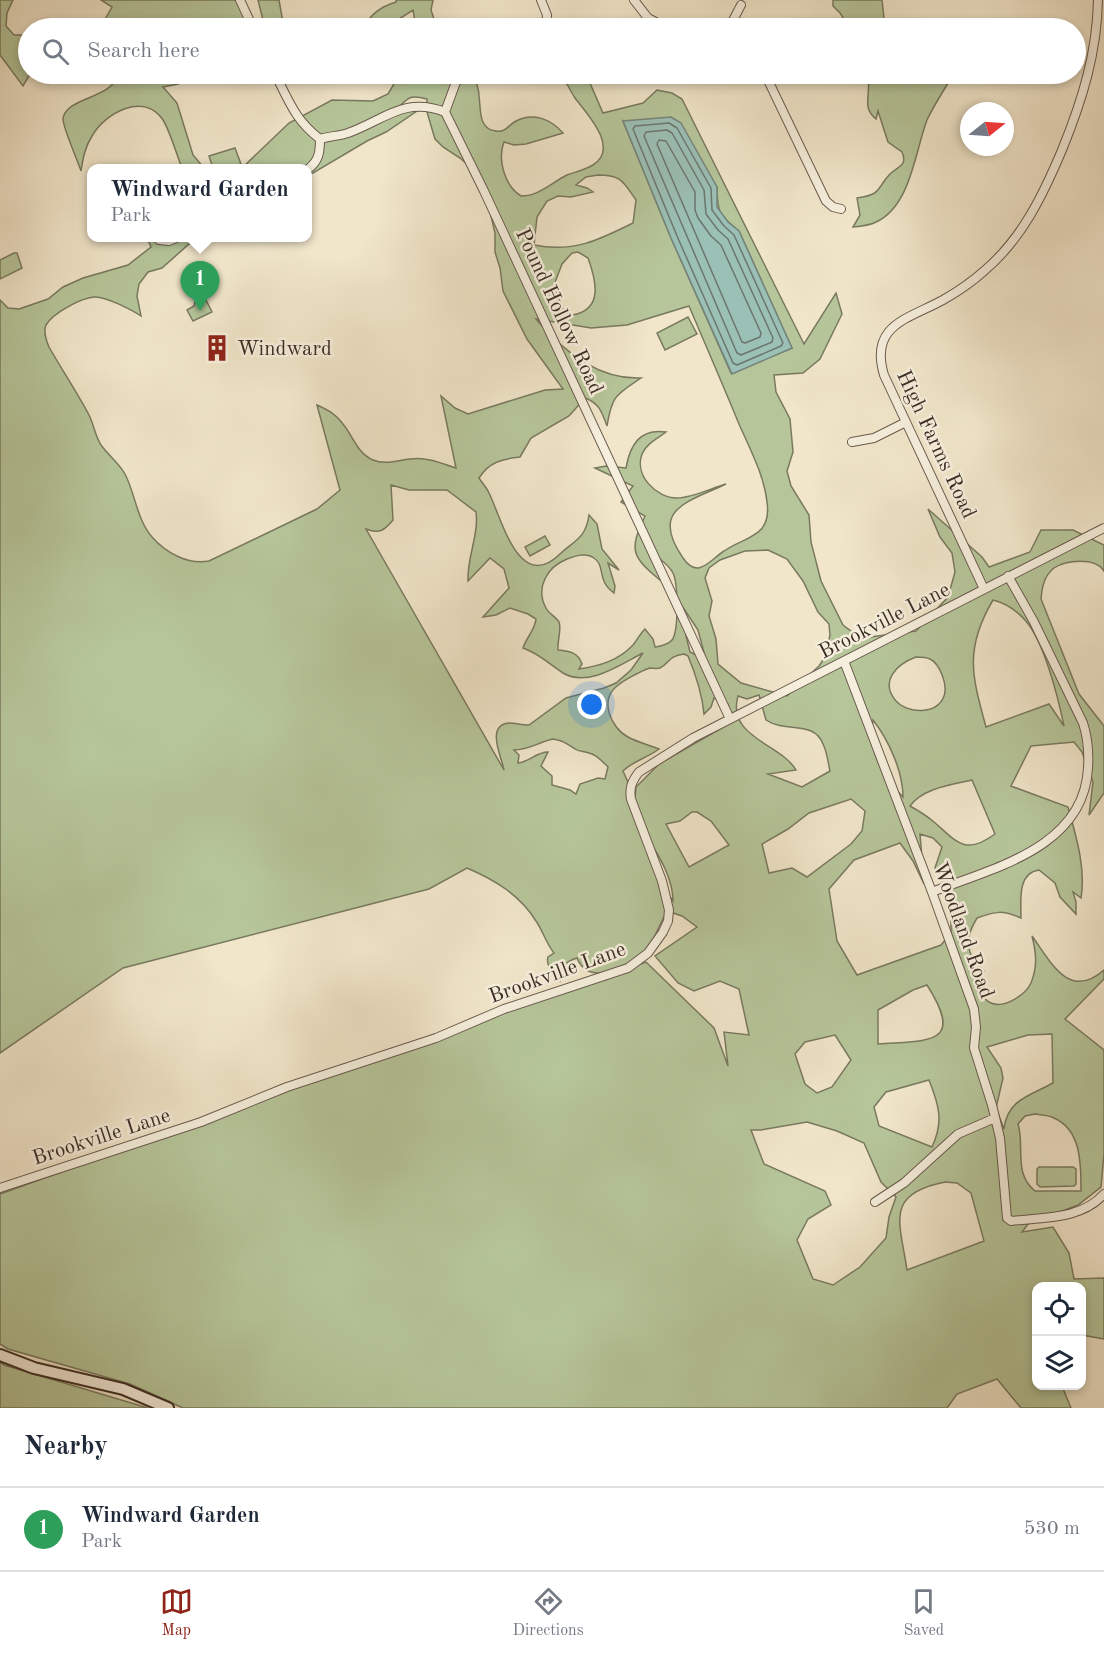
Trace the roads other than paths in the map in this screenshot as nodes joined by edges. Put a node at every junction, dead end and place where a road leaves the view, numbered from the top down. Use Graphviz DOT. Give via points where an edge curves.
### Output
graph roads {
  1 [pos="240,0"];
  2 [pos="541,0"];
  3 [pos="634,0"];
  4 [pos="1098,0"];
  5 [pos="741,5"];
  6 [pos="248,18"];
  7 [pos="548,18"];
  8 [pos="648,18"];
  9 [pos="734,18"];
  10 [pos="1086,80"];
  11 [pos="280,84"];
  12 [pos="455,84"];
  13 [pos="770,84"];
  14 [pos="1085,84"];
  15 [pos="445,112"];
  16 [pos="320,139"];
  17 [pos="312,164"];
  18 [pos="841,209"];
  19 [pos="906,422"];
  20 [pos="852,442"];
  21 [pos="1104,528"];
  22 [pos="1008,576"];
  23 [pos="984,589"];
  24 [pos="844,661"];
  25 [pos="730,719"];
  26 [pos="932,892"];
  27 [pos="995,1118"];
  28 [pos="0,1188"];
  29 [pos="1104,1194"];
  30 [pos="875,1202"];
  31 [pos="0,1355"];
  32 [pos="168,1408"];
  1 -- 6 [label="street"];
  2 -- 7 [label="street"];
  3 -- 8 [label="street"];
  4 -- 10 [label="street, High Farms Road" via="1096,38"];
  5 -- 9 [label="street"];
  11 -- 16 [label="street" via="299,120"];
  12 -- 15 [label="street"];
  13 -- 18 [label="street" via="824,196 833,207"];
  14 -- 19 [label="street, High Farms Road" via="1052,174 1015,239 984,272 944,299 898,322 885,336 880,362"];
  15 -- 16 [label="street" via="431,106 409,106 348,133"];
  15 -- 25 [label="street, Pound Hollow Road"];
  16 -- 17 [label="street" via="319,156"];
  19 -- 20 [label="street" via="874,438"];
  19 -- 23 [label="street, High Farms Road"];
  21 -- 22 [label="street, Brookville Lane"];
  22 -- 23 [label="street, Brookville Lane"];
  22 -- 26 [label="street" via="1085,729 1089,752 1086,783 1070,819 1045,843"];
  23 -- 24 [label="street, Brookville Lane"];
  24 -- 25 [label="street, Brookville Lane"];
  24 -- 26 [label="street, Woodland Road"];
  25 -- 28 [label="street, Brookville Lane" via="657,760 633,781 631,799 669,910 658,939 648,953 628,968 287,1087 201,1122"];
  26 -- 27 [label="street, Woodland Road" via="974,1009 974,1048"];
  27 -- 29 [label="street, Woodland Road" via="1008,1220 1074,1213"];
  27 -- 30 [label="street" via="958,1134 904,1183"];
  31 -- 32 [label="main road" via="34,1368 123,1389"];
}
